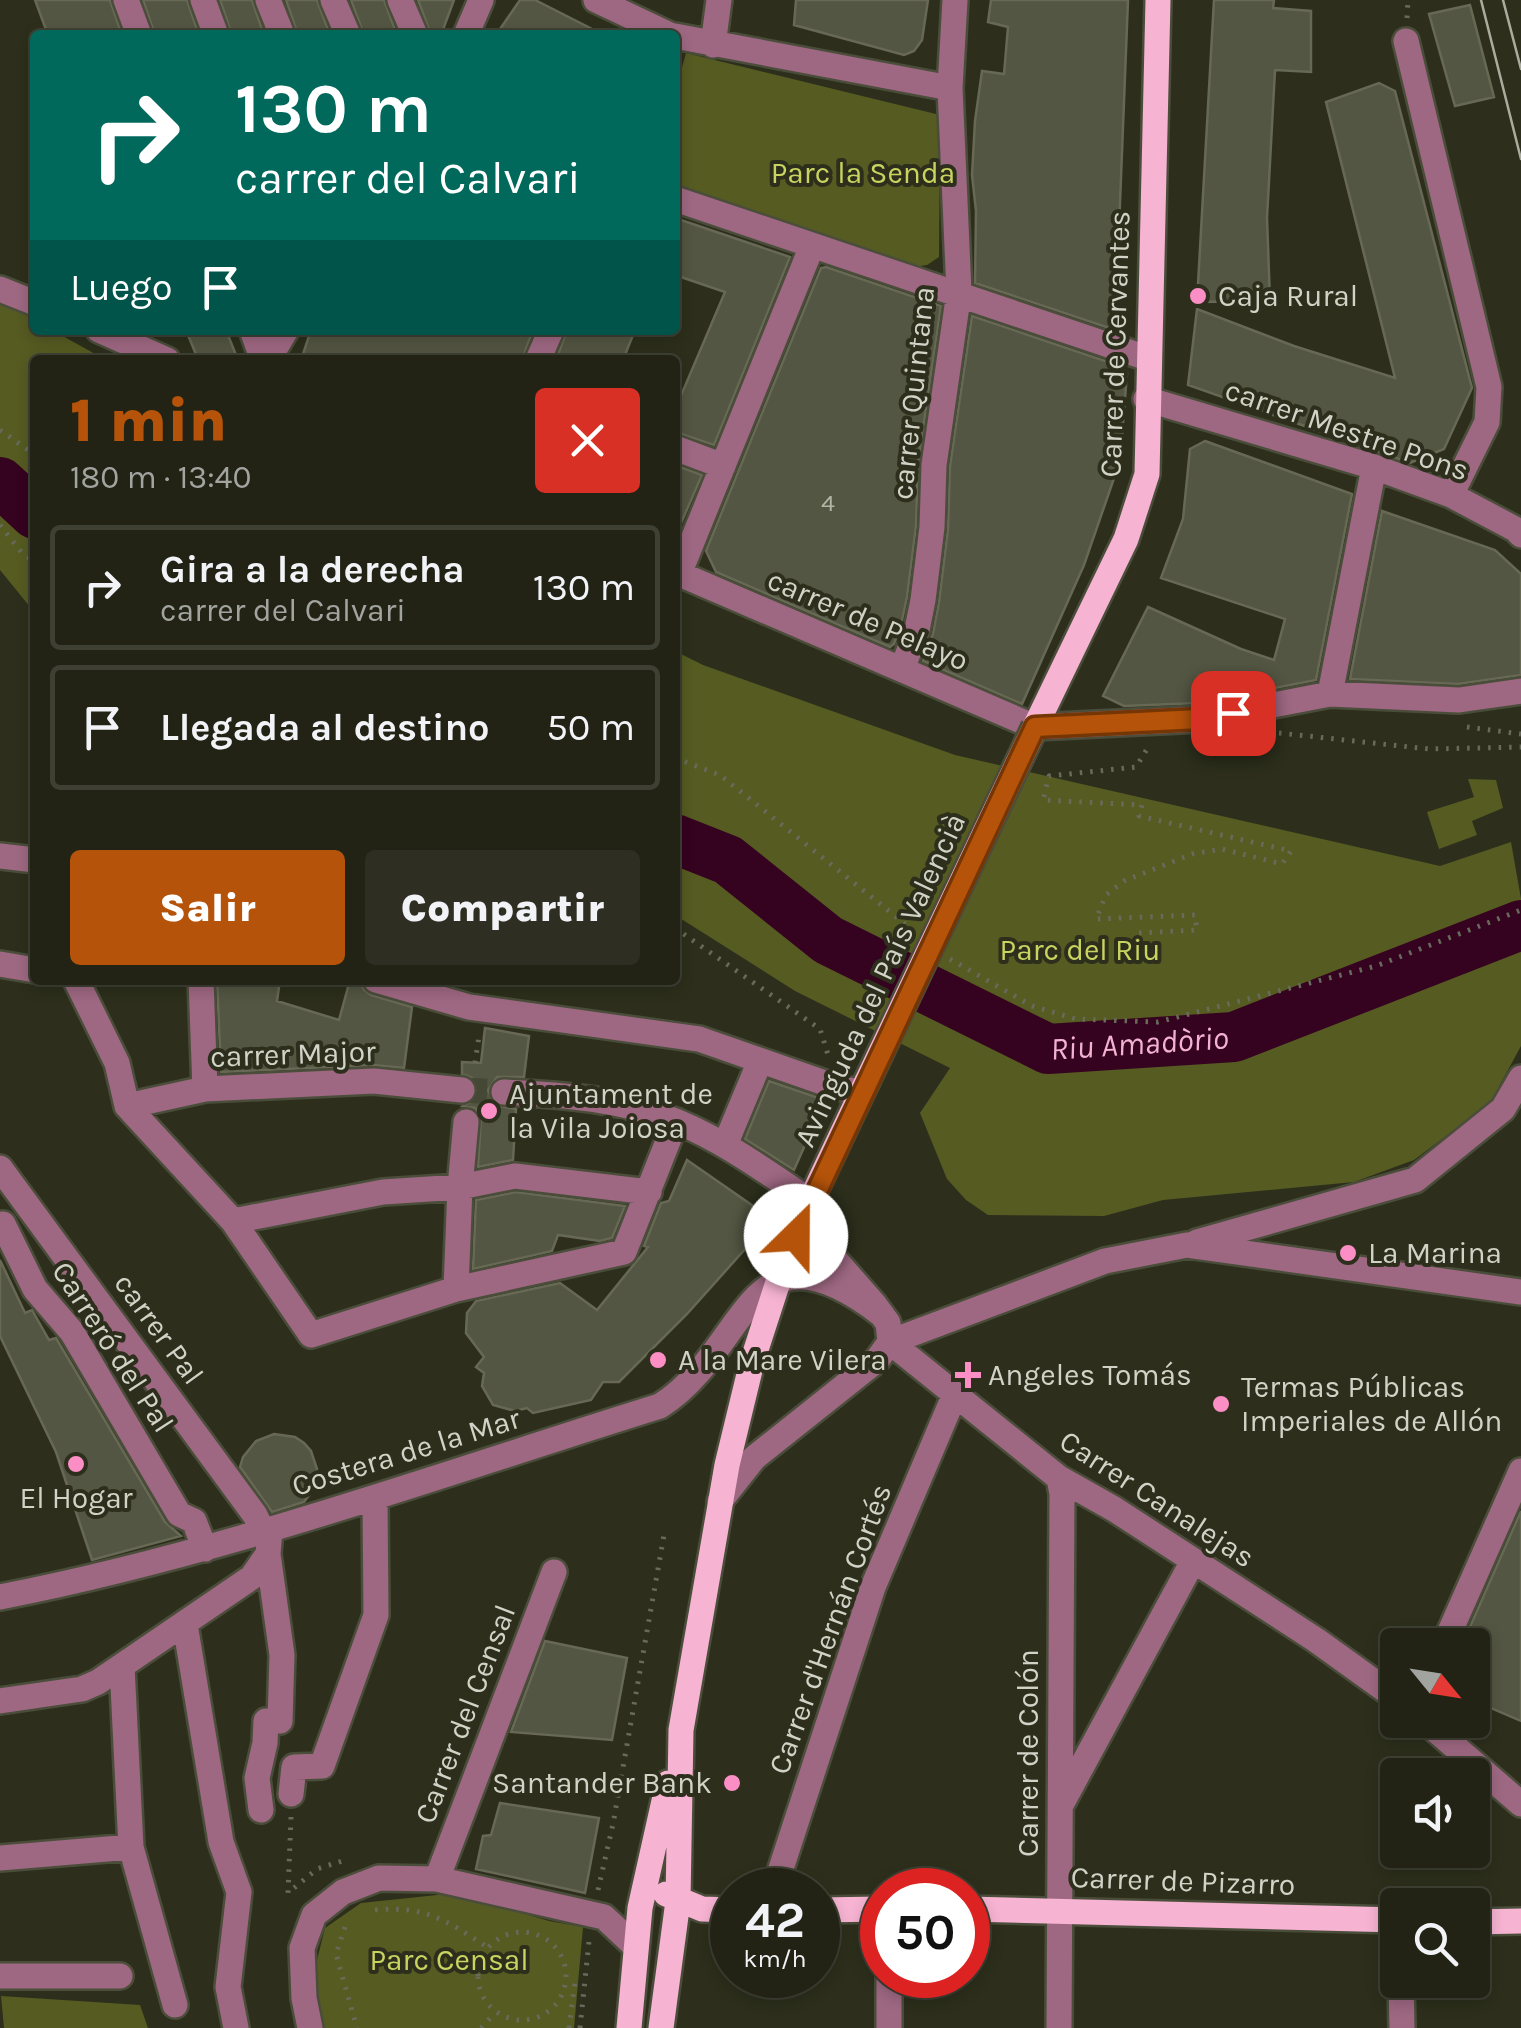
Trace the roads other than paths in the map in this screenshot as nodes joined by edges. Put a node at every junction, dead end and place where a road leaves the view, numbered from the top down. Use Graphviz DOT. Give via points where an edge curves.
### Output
graph roads {
  1 [pos="126,0"];
  2 [pos="202,0"];
  3 [pos="268,0"];
  4 [pos="334,0"];
  5 [pos="400,0"];
  6 [pos="480,0"];
  7 [pos="596,0"];
  8 [pos="719,0"];
  9 [pos="955,0"];
  10 [pos="1158,0"];
  11 [pos="137,30"];
  12 [pos="214,30"];
  13 [pos="280,30"];
  14 [pos="346,30"];
  15 [pos="413,30"];
  16 [pos="468,30"];
  17 [pos="658,30"];
  18 [pos="680,38"];
  19 [pos="1406,41"];
  20 [pos="713,45"];
  21 [pos="950,88"];
  22 [pos="680,200"];
  23 [pos="812,246"];
  24 [pos="0,288"];
  25 [pos="959,292"];
  26 [pos="30,300"];
  27 [pos="110,335"];
  28 [pos="156,355"];
  29 [pos="1147,358"];
  30 [pos="1146,399"];
  31 [pos="680,450"];
  32 [pos="722,466"];
  33 [pos="1374,467"];
  34 [pos="1451,495"];
  35 [pos="1521,535"];
  36 [pos="680,566"];
  37 [pos="680,574"];
  38 [pos="902,669"];
  39 [pos="1521,691"];
  40 [pos="1330,694"];
  41 [pos="1035,727"];
  42 [pos="0,856"];
  43 [pos="30,859"];
  44 [pos="0,964"];
  45 [pos="30,969"];
  46 [pos="78,985"];
  47 [pos="202,985"];
  48 [pos="393,985"];
  49 [pos="760,1061"];
  50 [pos="1521,1078"];
  51 [pos="856,1087"];
  52 [pos="205,1088"];
  53 [pos="462,1090"];
  54 [pos="504,1092"];
  55 [pos="127,1106"];
  56 [pos="676,1121"];
  57 [pos="466,1122"];
  58 [pos="725,1145"];
  59 [pos="0,1168"];
  60 [pos="460,1187"];
  61 [pos="649,1192"];
  62 [pos="810,1202"];
  63 [pos="233,1221"];
  64 [pos="3,1224"];
  65 [pos="1187,1245"];
  66 [pos="779,1279"];
  67 [pos="456,1289"];
  68 [pos="1521,1292"];
  69 [pos="882,1314"];
  70 [pos="890,1342"];
  71 [pos="955,1394"];
  72 [pos="1521,1472"];
  73 [pos="1058,1478"];
  74 [pos="375,1498"];
  75 [pos="720,1501"];
  76 [pos="267,1538"];
  77 [pos="205,1549"];
  78 [pos="1193,1562"];
  79 [pos="554,1572"];
  80 [pos="0,1597"];
  81 [pos="185,1624"];
  82 [pos="1452,1628"];
  83 [pos="122,1666"];
  84 [pos="1380,1686"];
  85 [pos="0,1701"];
  86 [pos="681,1730"];
  87 [pos="1446,1738"];
  88 [pos="291,1794"];
  89 [pos="1520,1800"];
  90 [pos="1060,1807"];
  91 [pos="261,1810"];
  92 [pos="131,1846"];
  93 [pos="0,1858"];
  94 [pos="781,1868"];
  95 [pos="437,1878"];
  96 [pos="642,1896"];
  97 [pos="678,1901"];
  98 [pos="710,1909"];
  99 [pos="990,1909"];
  100 [pos="1060,1910"];
  101 [pos="598,1915"];
  102 [pos="1380,1919"];
  103 [pos="1490,1922"];
  104 [pos="1521,1922"];
  105 [pos="636,1947"];
  106 [pos="0,1976"];
  107 [pos="120,1976"];
  108 [pos="889,1998"];
  109 [pos="1401,1998"];
  110 [pos="176,2005"];
  111 [pos="236,2028"];
  112 [pos="310,2028"];
  113 [pos="630,2028"];
  114 [pos="662,2028"];
  115 [pos="889,2028"];
  116 [pos="1059,2028"];
  117 [pos="1402,2028"];
  1 -- 11 [label="street"];
  2 -- 12 [label="street"];
  3 -- 13 [label="street"];
  4 -- 14 [label="street"];
  5 -- 15 [label="street"];
  6 -- 16 [label="street"];
  7 -- 17 [label="street"];
  8 -- 20 [label="street"];
  9 -- 21 [label="street, carrer Quintana"];
  10 -- 29 [label="main road, Carrer de Cervantes"];
  18 -- 20 [label="street"];
  19 -- 34 [label="street" via="1489,387 1486,422"];
  20 -- 21 [label="street"];
  21 -- 25 [label="street, carrer Quintana"];
  22 -- 23 [label="street"];
  23 -- 25 [label="street"];
  23 -- 32 [label="street"];
  24 -- 26 [label="street"];
  25 -- 29 [label="street"];
  25 -- 38 [label="street, carrer Quintana" via="934,465 926,581"];
  27 -- 28 [label="street"];
  29 -- 30 [label="main road, Carrer de Cervantes"];
  30 -- 33 [label="street, carrer Mestre Pons"];
  30 -- 41 [label="main road, Carrer de Cervantes" via="1142,496"];
  31 -- 32 [label="street"];
  32 -- 36 [label="street"];
  33 -- 34 [label="street, carrer Mestre Pons"];
  33 -- 40 [label="street"];
  34 -- 35 [label="street, carrer Mestre Pons"];
  37 -- 38 [label="street, carrer de Pelayo"];
  38 -- 41 [label="street, carrer de Pelayo"];
  39 -- 40 [label="street" via="1459,700"];
  40 -- 41 [label="street" via="1200,719"];
  41 -- 51 [label="main road, Avinguda del País Valencià, bridge"];
  42 -- 43 [label="street"];
  44 -- 45 [label="street"];
  46 -- 55 [label="street" via="117,1063"];
  47 -- 52 [label="street"];
  48 -- 49 [label="street" via="469,1007 698,1039"];
  49 -- 51 [label="street"];
  49 -- 58 [label="street"];
  50 -- 65 [label="street" via="1503,1109 1415,1180"];
  51 -- 62 [label="main road, Avinguda del País Valencià"];
  52 -- 53 [label="street, carrer Major" via="374,1082"];
  52 -- 55 [label="street, carrer Major"];
  54 -- 56 [label="street" via="600,1100"];
  55 -- 63 [label="street"];
  56 -- 58 [label="street"];
  56 -- 61 [label="street"];
  57 -- 60 [label="street"];
  58 -- 62 [label="street"];
  59 -- 76 [label="street, carrer Pal"];
  60 -- 61 [label="street" via="516,1176"];
  60 -- 63 [label="street" via="383,1192"];
  60 -- 67 [label="street"];
  61 -- 67 [label="street" via="624,1252"];
  62 -- 66 [label="main road, Avinguda del País Valencià"];
  62 -- 69 [label="street" via="817,1239"];
  63 -- 67 [label="street" via="312,1335"];
  64 -- 77 [label="street, Carreró del Pal" via="35,1289 72,1332 179,1514 194,1521"];
  65 -- 68 [label="street"];
  65 -- 70 [label="street" via="1105,1261"];
  66 -- 69 [label="street" via="804,1276 826,1283"];
  66 -- 74 [label="street, Costera de la Mar" via="746,1310 692,1383 660,1406"];
  66 -- 75 [label="main road, Avinguda del País Valencià"];
  69 -- 70 [label="street"];
  70 -- 71 [label="street, Carrer Canalejas"];
  70 -- 75 [label="street" via="870,1366 754,1458"];
  71 -- 73 [label="street, Carrer Canalejas"];
  71 -- 94 [label="street, Carrer d'Hernán Cortés" via="874,1587"];
  72 -- 82 [label="street"];
  73 -- 78 [label="street, Carrer Canalejas"];
  73 -- 90 [label="street, Carrer de Colón"];
  74 -- 76 [label="street, Costera de la Mar"];
  74 -- 88 [label="street" via="376,1615 322,1766 294,1767"];
  75 -- 86 [label="main road, Avinguda del País Valencià"];
  76 -- 77 [label="street, Costera de la Mar"];
  76 -- 81 [label="street" via="252,1577"];
  76 -- 91 [label="street" via="282,1654 280,1721 266,1720 257,1778"];
  77 -- 80 [label="street, Costera de la Mar"];
  78 -- 84 [label="street, Carrer Canalejas"];
  78 -- 90 [label="street"];
  79 -- 95 [label="street, Carrer del Censal"];
  81 -- 83 [label="street"];
  81 -- 111 [label="street" via="222,1842 239,1892 228,1987"];
  83 -- 85 [label="street" via="82,1689"];
  83 -- 92 [label="street"];
  86 -- 96 [label="main road"];
  86 -- 97 [label="main road, Avinguda del País Valencià"];
  87 -- 89 [label="street"];
  90 -- 100 [label="street, Carrer de Colón"];
  92 -- 93 [label="street"];
  92 -- 110 [label="street"];
  95 -- 101 [label="street"];
  95 -- 112 [label="street" via="379,1878 343,1892 314,1916 302,1948"];
  96 -- 97 [label="main road" via="658,1892"];
  96 -- 101 [label="street" via="618,1913"];
  96 -- 105 [label="main road"];
  97 -- 98 [label="main road"];
  97 -- 114 [label="main road, Avinguda del País Valencià"];
  99 -- 100 [label="main road, Carrer de Pizarro"];
  100 -- 102 [label="main road, Carrer de Pizarro"];
  100 -- 116 [label="street, Carrer de Colón"];
  101 -- 105 [label="street"];
  103 -- 104 [label="main road"];
  105 -- 113 [label="main road"];
  106 -- 107 [label="street"];
  108 -- 115 [label="street"];
  109 -- 117 [label="street"];
}
